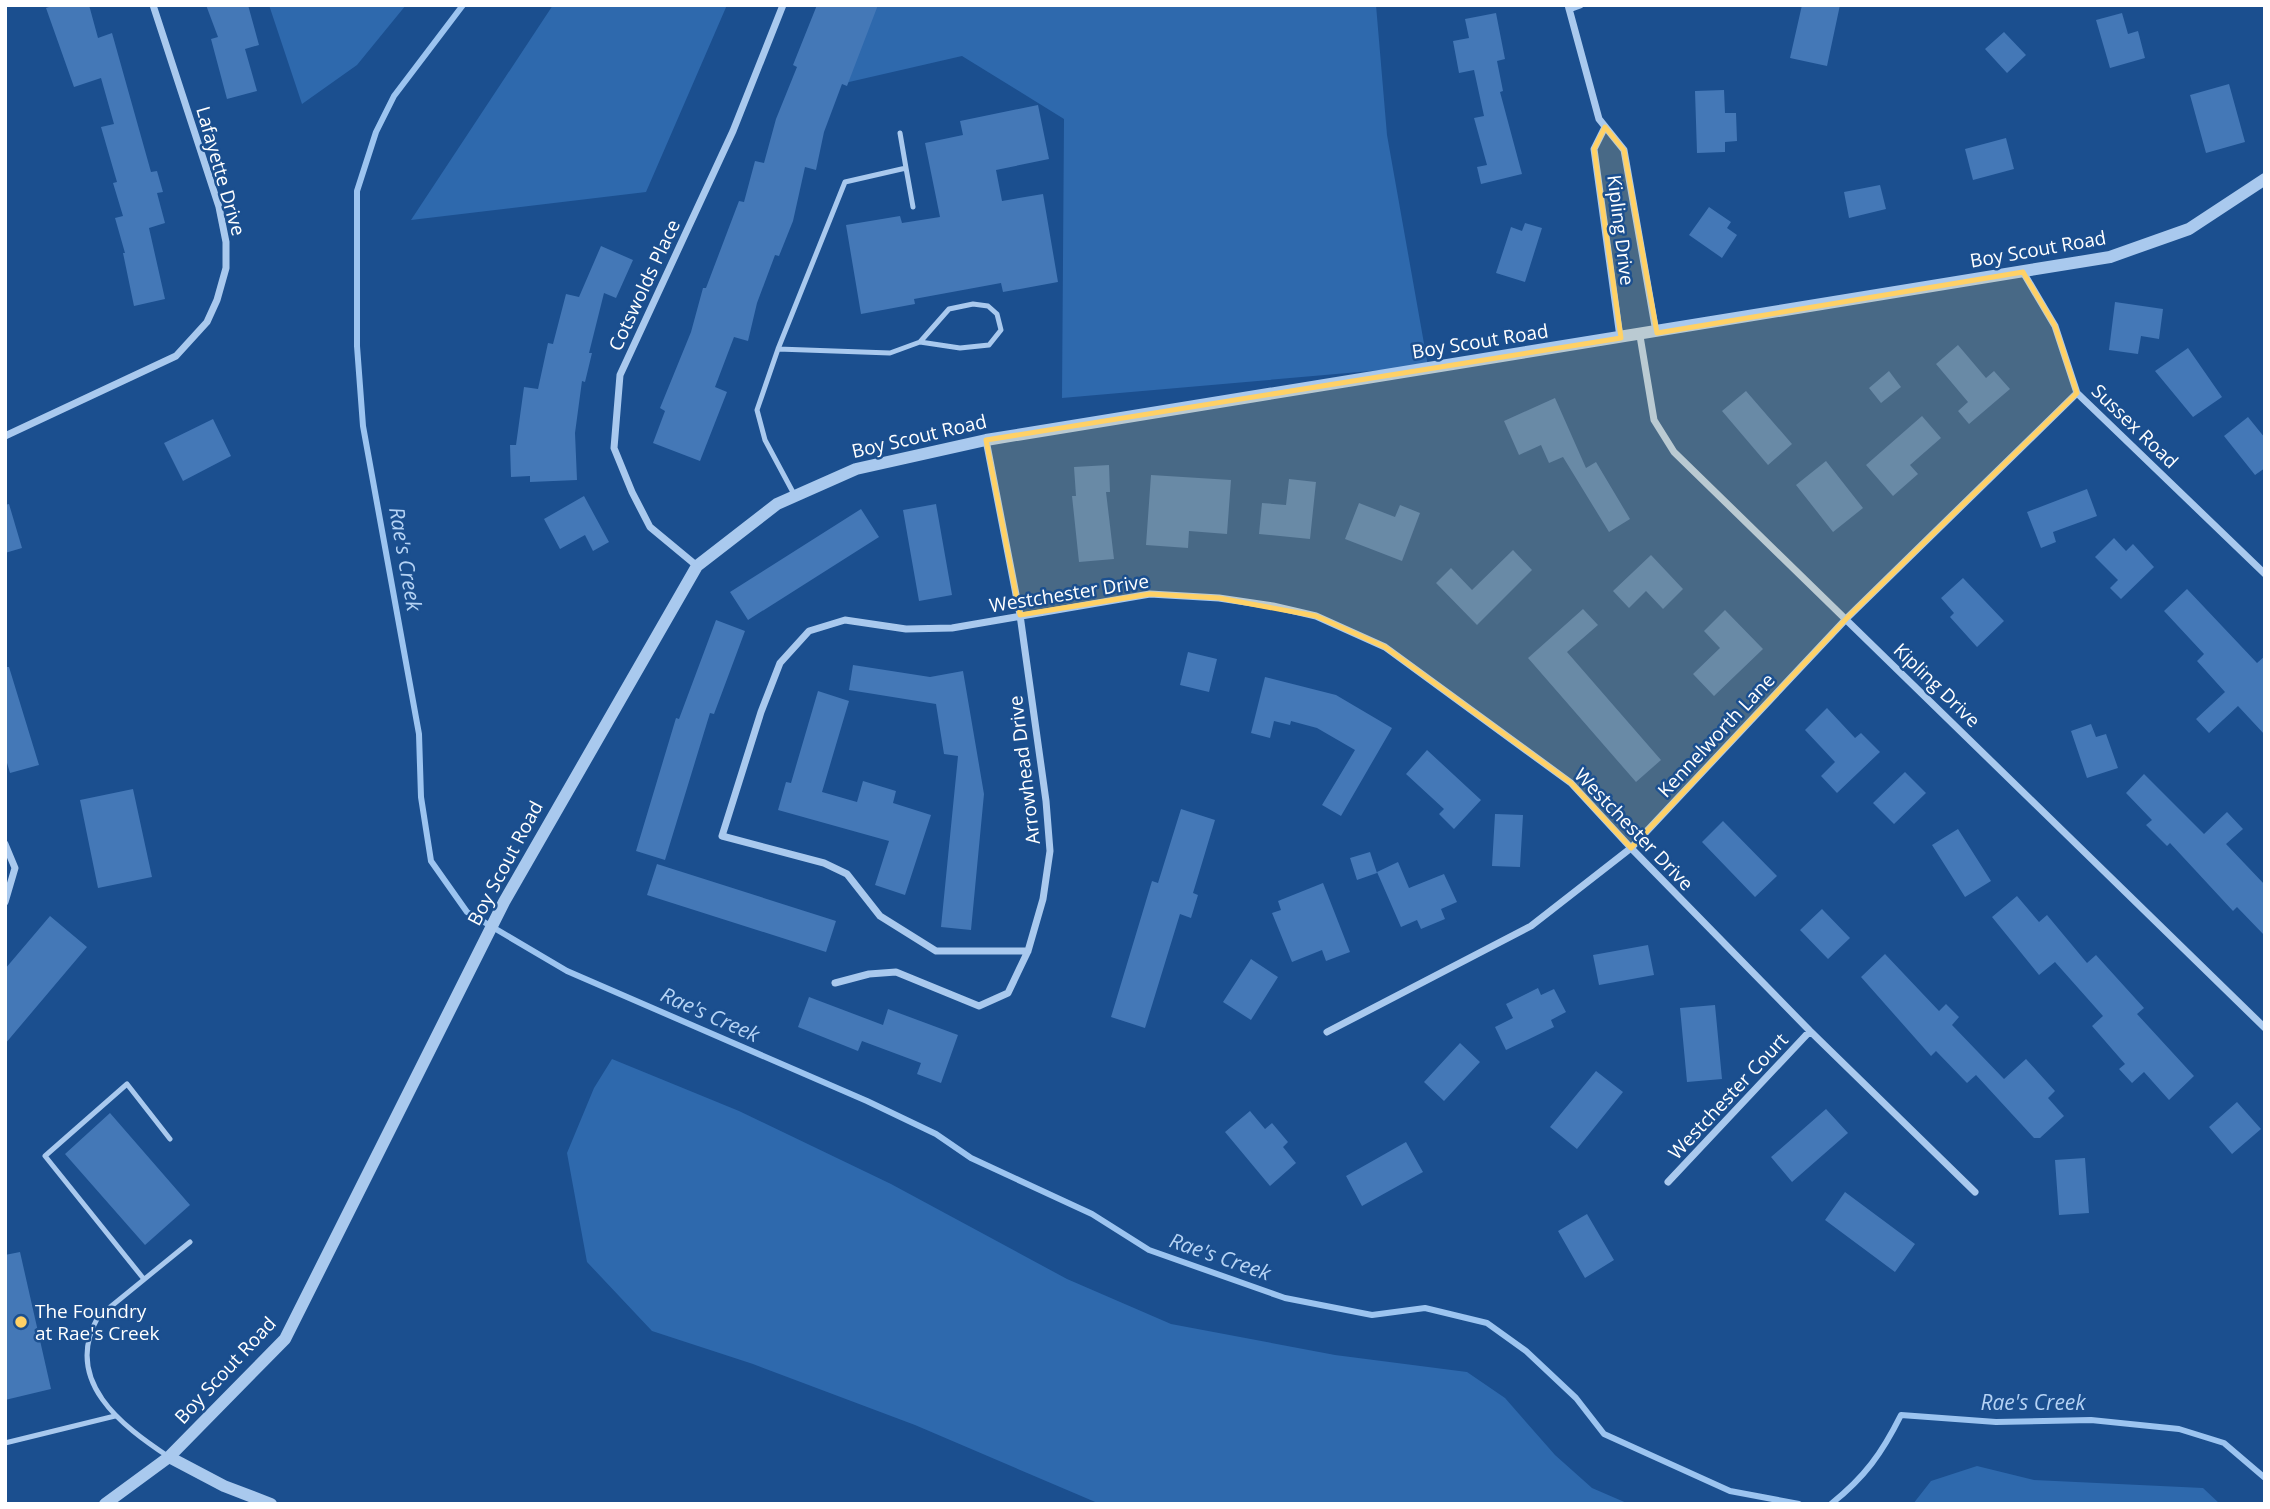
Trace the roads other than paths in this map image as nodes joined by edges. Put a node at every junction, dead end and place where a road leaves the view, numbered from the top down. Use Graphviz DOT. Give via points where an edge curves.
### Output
graph roads {
  1 [pos="153,5"];
  2 [pos="783,5"];
  3 [pos="1580,5"];
  4 [pos="1569,7"];
  5 [pos="1605,127"];
  6 [pos="900,133"];
  7 [pos="906,168"];
  8 [pos="2265,178"];
  9 [pos="914,207"];
  10 [pos="2022,272"];
  11 [pos="1657,333"];
  12 [pos="1640,336"];
  13 [pos="1620,338"];
  14 [pos="920,342"];
  15 [pos="778,349"];
  16 [pos="2077,393"];
  17 [pos="5,436"];
  18 [pos="986,440"];
  19 [pos="795,496"];
  20 [pos="697,566"];
  21 [pos="2265,574"];
  22 [pos="1020,615"];
  23 [pos="1847,618"];
  24 [pos="5,844"];
  25 [pos="1631,848"];
  26 [pos="5,902"];
  27 [pos="1028,951"];
  28 [pos="835,983"];
  29 [pos="2265,1028"];
  30 [pos="1810,1031"];
  31 [pos="1327,1032"];
  32 [pos="170,1139"];
  33 [pos="1668,1182"];
  34 [pos="1975,1192"];
  35 [pos="190,1242"];
  36 [pos="143,1278"];
  37 [pos="115,1416"];
  38 [pos="5,1443"];
  39 [pos="169,1457"];
  40 [pos="110,1502"];
  41 [pos="271,1504"];
  1 -- 17 [label="street, Lafayette Drive" via="226,242 226,268 217,300 207,322 176,356"];
  2 -- 20 [label="street, Cotswolds Place" via="733,131 620,375 614,448 627,481 650,527"];
  3 -- 4 [label="street"];
  4 -- 5 [label="street, Kipling Drive"];
  5 -- 11 [label="street, Kipling Drive" via="1624,150"];
  5 -- 13 [label="street, Kipling Drive" via="1594,149"];
  6 -- 7 [label="lane"];
  7 -- 9 [label="lane"];
  7 -- 15 [label="lane" via="845,182"];
  8 -- 10 [label="street, Boy Scout Road" via="2189,229 2110,257"];
  10 -- 11 [label="street, Boy Scout Road"];
  10 -- 16 [label="street, Sussex Road" via="2055,326"];
  11 -- 12 [label="street, Boy Scout Road"];
  12 -- 13 [label="street, Boy Scout Road"];
  12 -- 23 [label="street, Kipling Drive" via="1654,420 1674,452"];
  13 -- 18 [label="street, Boy Scout Road"];
  14 -- 14 [label="lane" via="949,309 973,304 988,306 997,314 1000,330 989,345 960,348"];
  14 -- 15 [label="lane" via="890,353"];
  15 -- 19 [label="lane" via="757,410 765,439"];
  16 -- 21 [label="street, Sussex Road"];
  16 -- 23 [label="street, Kennelworth Lane"];
  18 -- 19 [label="street, Boy Scout Road" via="856,469"];
  18 -- 22 [label="street, Arrowhead Drive"];
  19 -- 20 [label="street, Boy Scout Road" via="777,504"];
  20 -- 39 [label="street, Boy Scout Road" via="504,902 285,1339"];
  22 -- 25 [label="street, Westchester Drive" via="1150,594 1219,598 1316,616 1385,647 1571,783"];
  22 -- 27 [label="street, Arrowhead Drive" via="1050,851"];
  22 -- 27 [label="street, Westchester Drive" via="952,628 906,629 845,620 809,631 780,663 722,836 824,863 847,874 880,916 936,951"];
  23 -- 25 [label="street, Kennelworth Lane"];
  23 -- 29 [label="street, Kipling Drive"];
  24 -- 26 [label="street" via="15,868"];
  25 -- 30 [label="street, Westchester Drive"];
  25 -- 31 [label="street, Kennelworth Lane" via="1531,926"];
  27 -- 28 [label="street, Arrowhead Drive" via="1007,993 979,1006 896,972"];
  30 -- 33 [label="street, Westchester Court"];
  30 -- 34 [label="street, Westchester Drive"];
  32 -- 36 [label="lane" via="127,1084 45,1156"];
  35 -- 36 [label="lane"];
  36 -- 37 [label="lane" via="98,1317 91,1329 90,1377"];
  37 -- 38 [label="lane"];
  37 -- 39 [label="lane" via="126,1429"];
  39 -- 40 [label="street, Boy Scout Road"];
  39 -- 41 [label="street"];
}
